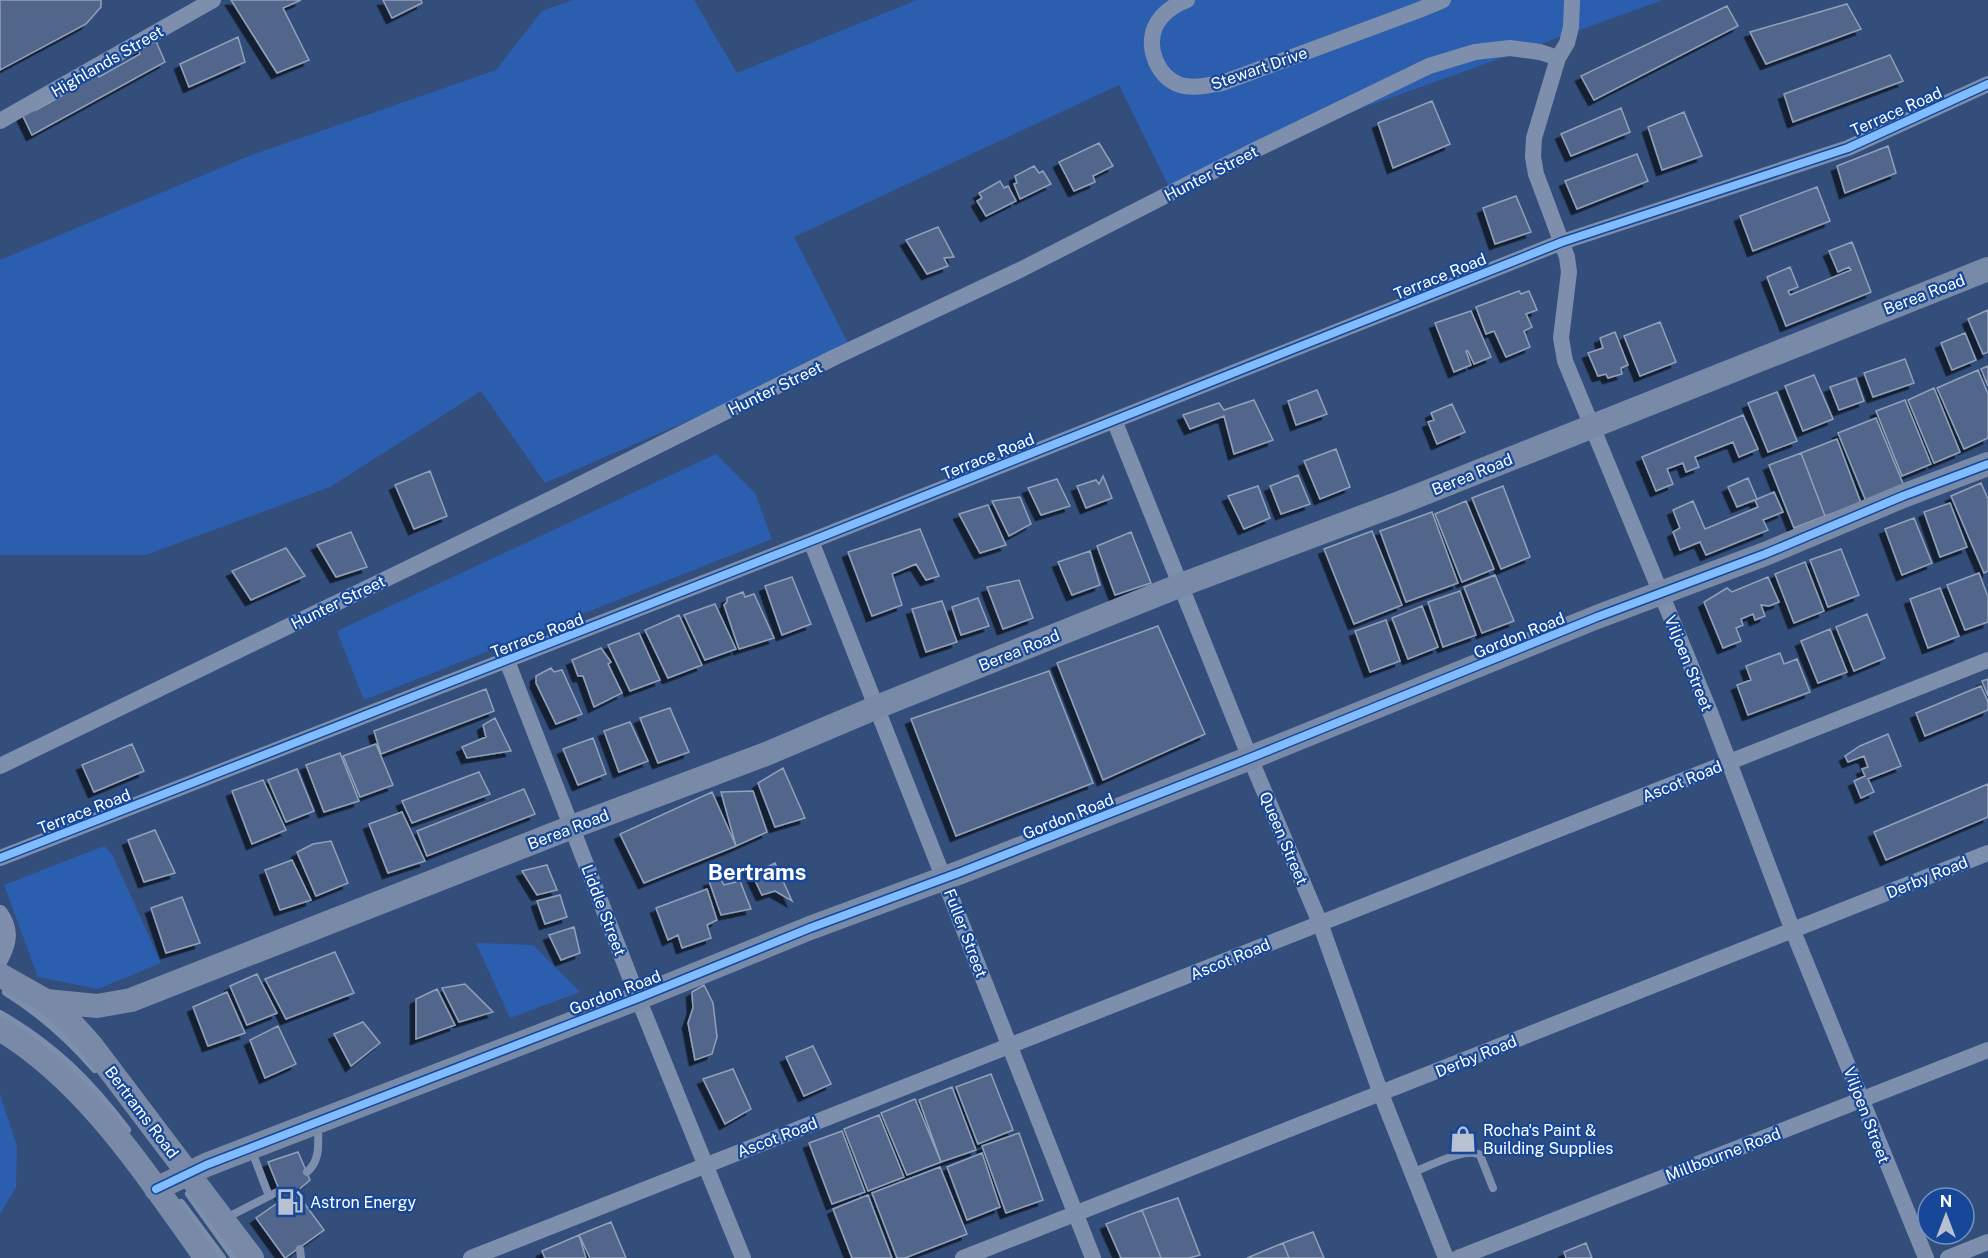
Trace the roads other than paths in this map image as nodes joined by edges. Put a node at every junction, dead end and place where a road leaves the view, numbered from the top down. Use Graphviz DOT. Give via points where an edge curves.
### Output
graph roads {
  1 [pos="213,0"];
  2 [pos="1187,0"];
  3 [pos="1443,0"];
  4 [pos="1572,0"];
  5 [pos="1558,58"];
  6 [pos="1988,84"];
  7 [pos="0,121"];
  8 [pos="1562,242"];
  9 [pos="1988,269"];
  10 [pos="1114,420"];
  11 [pos="1592,426"];
  12 [pos="1988,464"];
  13 [pos="811,541"];
  14 [pos="1181,585"];
  15 [pos="1661,593"];
  16 [pos="1988,660"];
  17 [pos="507,661"];
  18 [pos="877,707"];
  19 [pos="1250,758"];
  20 [pos="1729,762"];
  21 [pos="0,766"];
  22 [pos="572,827"];
  23 [pos="1988,853"];
  24 [pos="0,858"];
  25 [pos="945,878"];
  26 [pos="0,914"];
  27 [pos="1320,923"];
  28 [pos="1793,931"];
  29 [pos="0,960"];
  30 [pos="0,975"];
  31 [pos="0,988"];
  32 [pos="638,998"];
  33 [pos="46,1001"];
  34 [pos="0,1014"];
  35 [pos="0,1029"];
  36 [pos="1009,1047"];
  37 [pos="1988,1050"];
  38 [pos="100,1075"];
  39 [pos="1381,1094"];
  40 [pos="1861,1099"];
  41 [pos="319,1122"];
  42 [pos="134,1139"];
  43 [pos="250,1149"];
  44 [pos="706,1165"];
  45 [pos="307,1172"];
  46 [pos="1412,1173"];
  47 [pos="170,1178"];
  48 [pos="1493,1188"];
  49 [pos="279,1191"];
  50 [pos="269,1196"];
  51 [pos="1076,1213"];
  52 [pos="224,1220"];
  53 [pos="1988,1242"];
  54 [pos="207,1258"];
  55 [pos="222,1258"];
  56 [pos="235,1258"];
  57 [pos="252,1258"];
  58 [pos="471,1258"];
  59 [pos="743,1258"];
  60 [pos="963,1258"];
  61 [pos="1093,1258"];
  62 [pos="1446,1258"];
  63 [pos="1458,1258"];
  64 [pos="1926,1258"];
  65 [pos="1948,1258"];
  1 -- 7 [label="street, Highlands Street"];
  2 -- 3 [label="street, Stewart Drive" via="1166,12 1155,27 1152,44 1164,76 1181,85 1200,87 1222,83"];
  4 -- 5 [label="street" via="1571,27"];
  5 -- 8 [label="street, Viljoen Street" via="1534,138 1533,157"];
  5 -- 21 [label="street, Hunter Street" via="1510,48 1474,52 1429,66 1022,269"];
  6 -- 8 [label="street, Terrace Road" via="1848,148"];
  8 -- 10 [label="street, Terrace Road"];
  8 -- 11 [label="street, Viljoen Street" via="1569,272 1561,349"];
  9 -- 11 [label="street, Berea Road"];
  10 -- 13 [label="street, Terrace Road"];
  10 -- 14 [label="street, Queen Street"];
  11 -- 14 [label="street, Berea Road"];
  11 -- 15 [label="street, Viljoen Street"];
  12 -- 15 [label="street, Gordon Road"];
  13 -- 17 [label="street, Terrace Road"];
  13 -- 18 [label="street, Fuller Street"];
  14 -- 18 [label="street, Berea Road"];
  14 -- 19 [label="street, Queen Street"];
  15 -- 19 [label="street, Gordon Road"];
  15 -- 20 [label="street, Viljoen Street"];
  16 -- 20 [label="street, Ascot Road"];
  17 -- 22 [label="street, Liddle Street"];
  17 -- 24 [label="street, Terrace Road"];
  18 -- 22 [label="street, Berea Road" via="766,754"];
  18 -- 25 [label="street, Fuller Street"];
  19 -- 25 [label="street, Gordon Road"];
  19 -- 27 [label="street, Queen Street"];
  20 -- 27 [label="street, Ascot Road"];
  20 -- 28 [label="street, Viljoen Street"];
  22 -- 32 [label="street, Liddle Street"];
  22 -- 33 [label="street, Berea Road" via="131,1000 97,1006"];
  23 -- 28 [label="street, Derby Road"];
  25 -- 32 [label="street, Gordon Road"];
  25 -- 36 [label="street, Fuller Street"];
  26 -- 29 [label="street" via="9,933"];
  27 -- 36 [label="street, Ascot Road"];
  27 -- 39 [label="street, Queen Street"];
  28 -- 39 [label="street, Derby Road"];
  28 -- 40 [label="street, Viljoen Street"];
  30 -- 33 [label="street"];
  31 -- 38 [label="lane" via="64,1035"];
  32 -- 41 [label="street, Gordon Road"];
  32 -- 44 [label="street, Liddle Street"];
  33 -- 47 [label="street, Bertrams Road" via="91,1045"];
  34 -- 42 [label="lane" via="78,1071"];
  35 -- 47 [label="street, Bertrams Road" via="26,1044"];
  36 -- 44 [label="street, Ascot Road"];
  36 -- 51 [label="street, Fuller Street"];
  37 -- 40 [label="street, Millbourne Road"];
  39 -- 46 [label="street, Queen Street"];
  39 -- 51 [label="street, Derby Road"];
  40 -- 63 [label="street, Millbourne Road"];
  40 -- 64 [label="street, Viljoen Street"];
  41 -- 43 [label="street, Gordon Road"];
  41 -- 45 [label="lane" via="317,1157"];
  43 -- 47 [label="street, Gordon Road"];
  43 -- 50 [label="lane"];
  44 -- 58 [label="street, Ascot Road"];
  44 -- 59 [label="street, Liddle Street"];
  46 -- 48 [label="lane" via="1466,1152 1477,1152"];
  46 -- 62 [label="street, Queen Street"];
  47 -- 52 [label="street, Bertrams Road"];
  47 -- 54 [label="street, Bertrams Road"];
  47 -- 55 [label="lane"];
  47 -- 56 [label="lane"];
  49 -- 50 [label="lane"];
  50 -- 52 [label="lane"];
  51 -- 60 [label="street, Derby Road"];
  51 -- 61 [label="street, Fuller Street"];
  52 -- 57 [label="street, Bertrams Road"];
  53 -- 65 [label="street"];
}
